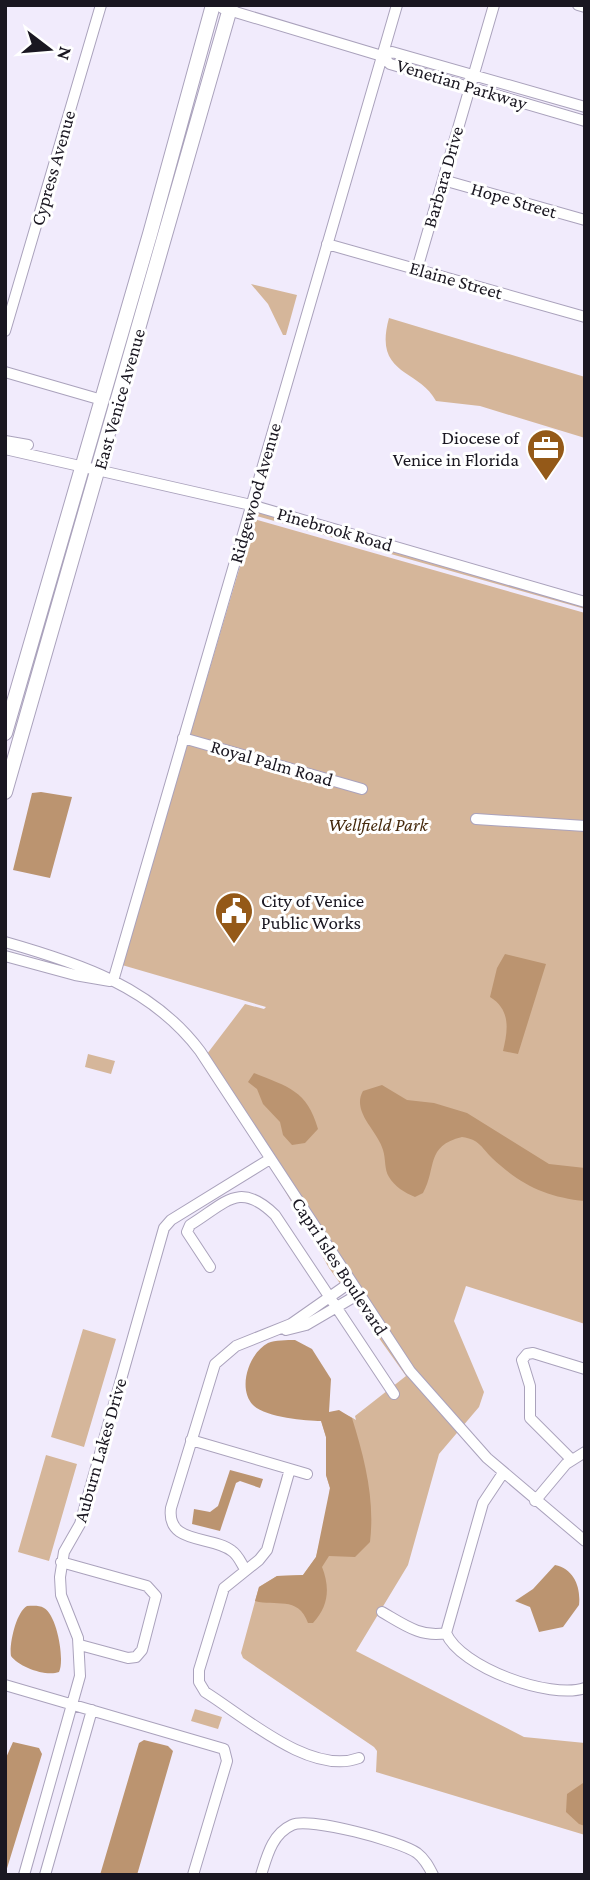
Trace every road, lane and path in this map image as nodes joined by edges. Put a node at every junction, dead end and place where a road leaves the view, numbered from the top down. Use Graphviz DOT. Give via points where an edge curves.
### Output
graph roads {
  1 [pos="100,5"];
  2 [pos="213,5"];
  3 [pos="397,5"];
  4 [pos="494,5"];
  5 [pos="578,5"];
  6 [pos="585,7"];
  7 [pos="230,8"];
  8 [pos="382,57"];
  9 [pos="471,82"];
  10 [pos="585,107"];
  11 [pos="585,121"];
  12 [pos="443,180"];
  13 [pos="585,220"];
  14 [pos="327,244"];
  15 [pos="417,269"];
  16 [pos="585,317"];
  17 [pos="5,331"];
  18 [pos="5,372"];
  19 [pos="102,400"];
  20 [pos="5,441"];
  21 [pos="5,449"];
  22 [pos="83,465"];
  23 [pos="98,469"];
  24 [pos="251,505"];
  25 [pos="585,601"];
  26 [pos="38,620"];
  27 [pos="20,683"];
  28 [pos="33,697"];
  29 [pos="5,733"];
  30 [pos="183,738"];
  31 [pos="7,787"];
  32 [pos="362,789"];
  33 [pos="476,819"];
  34 [pos="585,827"];
  35 [pos="5,942"];
  36 [pos="5,956"];
  37 [pos="113,981"];
  38 [pos="270,1159"];
  39 [pos="210,1268"];
  40 [pos="351,1282"];
  41 [pos="359,1294"];
  42 [pos="330,1297"];
  43 [pos="337,1308"];
  44 [pos="280,1330"];
  45 [pos="585,1369"];
  46 [pos="394,1394"];
  47 [pos="191,1440"];
  48 [pos="585,1452"];
  49 [pos="571,1459"];
  50 [pos="290,1469"];
  51 [pos="307,1474"];
  52 [pos="503,1474"];
  53 [pos="535,1502"];
  54 [pos="585,1541"];
  55 [pos="61,1562"];
  56 [pos="245,1569"];
  57 [pos="382,1612"];
  58 [pos="446,1633"];
  59 [pos="79,1645"];
  60 [pos="5,1685"];
  61 [pos="585,1688"];
  62 [pos="74,1704"];
  63 [pos="92,1710"];
  64 [pos="359,1758"];
  65 [pos="24,1875"];
  66 [pos="45,1875"];
  67 [pos="193,1875"];
  68 [pos="261,1875"];
  69 [pos="433,1875"];
  1 -- 17 [label="street, Cypress Avenue"];
  2 -- 7 [label="street, Venetian Parkway"];
  2 -- 19 [label="main road, East Venice Avenue"];
  3 -- 8 [label="street, Ridgewood Avenue"];
  4 -- 9 [label="street, Barbara Drive"];
  5 -- 6 [label="street"];
  7 -- 8 [label="street, Venetian Parkway"];
  7 -- 23 [label="main road, East Venice Avenue"];
  8 -- 9 [label="street, Venetian Parkway" via="392,52"];
  8 -- 14 [label="street, Ridgewood Avenue"];
  9 -- 10 [label="street, Venetian Parkway"];
  9 -- 11 [label="street, Venetian Parkway"];
  9 -- 12 [label="street, Barbara Drive"];
  12 -- 13 [label="street, Hope Street"];
  12 -- 15 [label="street, Barbara Drive"];
  14 -- 15 [label="street, Elaine Street"];
  14 -- 24 [label="street, Ridgewood Avenue"];
  15 -- 16 [label="street, Elaine Street"];
  18 -- 19 [label="street"];
  19 -- 22 [label="main road, East Venice Avenue"];
  20 -- 22 [label="street, Pinebrook Road" via="68,456"];
  21 -- 22 [label="street, Pinebrook Road"];
  22 -- 23 [label="street, Pinebrook Road"];
  22 -- 26 [label="main road, East Venice Avenue"];
  23 -- 24 [label="street, Pinebrook Road"];
  23 -- 28 [label="main road, East Venice Avenue"];
  24 -- 25 [label="street, Pinebrook Road"];
  24 -- 30 [label="street, Ridgewood Avenue"];
  26 -- 27 [label="main road, East Venice Avenue"];
  26 -- 28 [label="main road" via="30,683"];
  27 -- 29 [label="main road, East Venice Avenue"];
  27 -- 31 [label="main road" via="25,702 8,763"];
  28 -- 31 [label="main road, East Venice Avenue"];
  30 -- 32 [label="street, Royal Palm Road"];
  30 -- 37 [label="street, Ridgewood Avenue"];
  33 -- 34 [label="street"];
  35 -- 37 [label="street, Capri Isles Boulevard" via="78,964"];
  36 -- 37 [label="street, Capri Isles Boulevard"];
  37 -- 38 [label="street, Capri Isles Boulevard" via="151,1001 184,1031"];
  38 -- 40 [label="street, Capri Isles Boulevard"];
  38 -- 55 [label="street, Auburn Lakes Drive" via="166,1225 80,1524"];
  39 -- 42 [label="street" via="187,1228 236,1196 251,1196 275,1215"];
  40 -- 41 [label="street, Capri Isles Boulevard"];
  40 -- 42 [label="street"];
  41 -- 43 [label="street"];
  41 -- 52 [label="street, Capri Isles Boulevard" via="410,1371"];
  42 -- 43 [label="street"];
  42 -- 44 [label="street"];
  43 -- 44 [label="street" via="306,1325"];
  43 -- 46 [label="street"];
  44 -- 47 [label="street" via="236,1346 215,1364"];
  45 -- 49 [label="street" via="533,1353 522,1360 530,1386 530,1418"];
  47 -- 50 [label="street"];
  47 -- 56 [label="street" via="171,1521 181,1533 232,1550"];
  48 -- 49 [label="street"];
  49 -- 53 [label="street"];
  50 -- 51 [label="street"];
  50 -- 56 [label="street" via="267,1550"];
  52 -- 53 [label="street, Capri Isles Boulevard"];
  52 -- 58 [label="street" via="483,1503"];
  53 -- 54 [label="street, Capri Isles Boulevard"];
  55 -- 59 [label="street, Auburn Lakes Drive" via="61,1595"];
  55 -- 59 [label="street" via="147,1586 156,1596 142,1650 136,1657"];
  56 -- 64 [label="street" via="222,1592 199,1670 201,1688 298,1752 338,1764"];
  57 -- 58 [label="street" via="417,1632"];
  58 -- 61 [label="street" via="453,1645 510,1679 556,1692"];
  59 -- 62 [label="street, Auburn Lakes Drive" via="80,1676"];
  60 -- 62 [label="street"];
  62 -- 63 [label="street"];
  62 -- 65 [label="street, Auburn Lakes Drive"];
  63 -- 66 [label="street"];
  63 -- 67 [label="street" via="224,1749 227,1761"];
  68 -- 69 [label="street" via="278,1835 293,1825 310,1822 408,1848 422,1857"];
}
